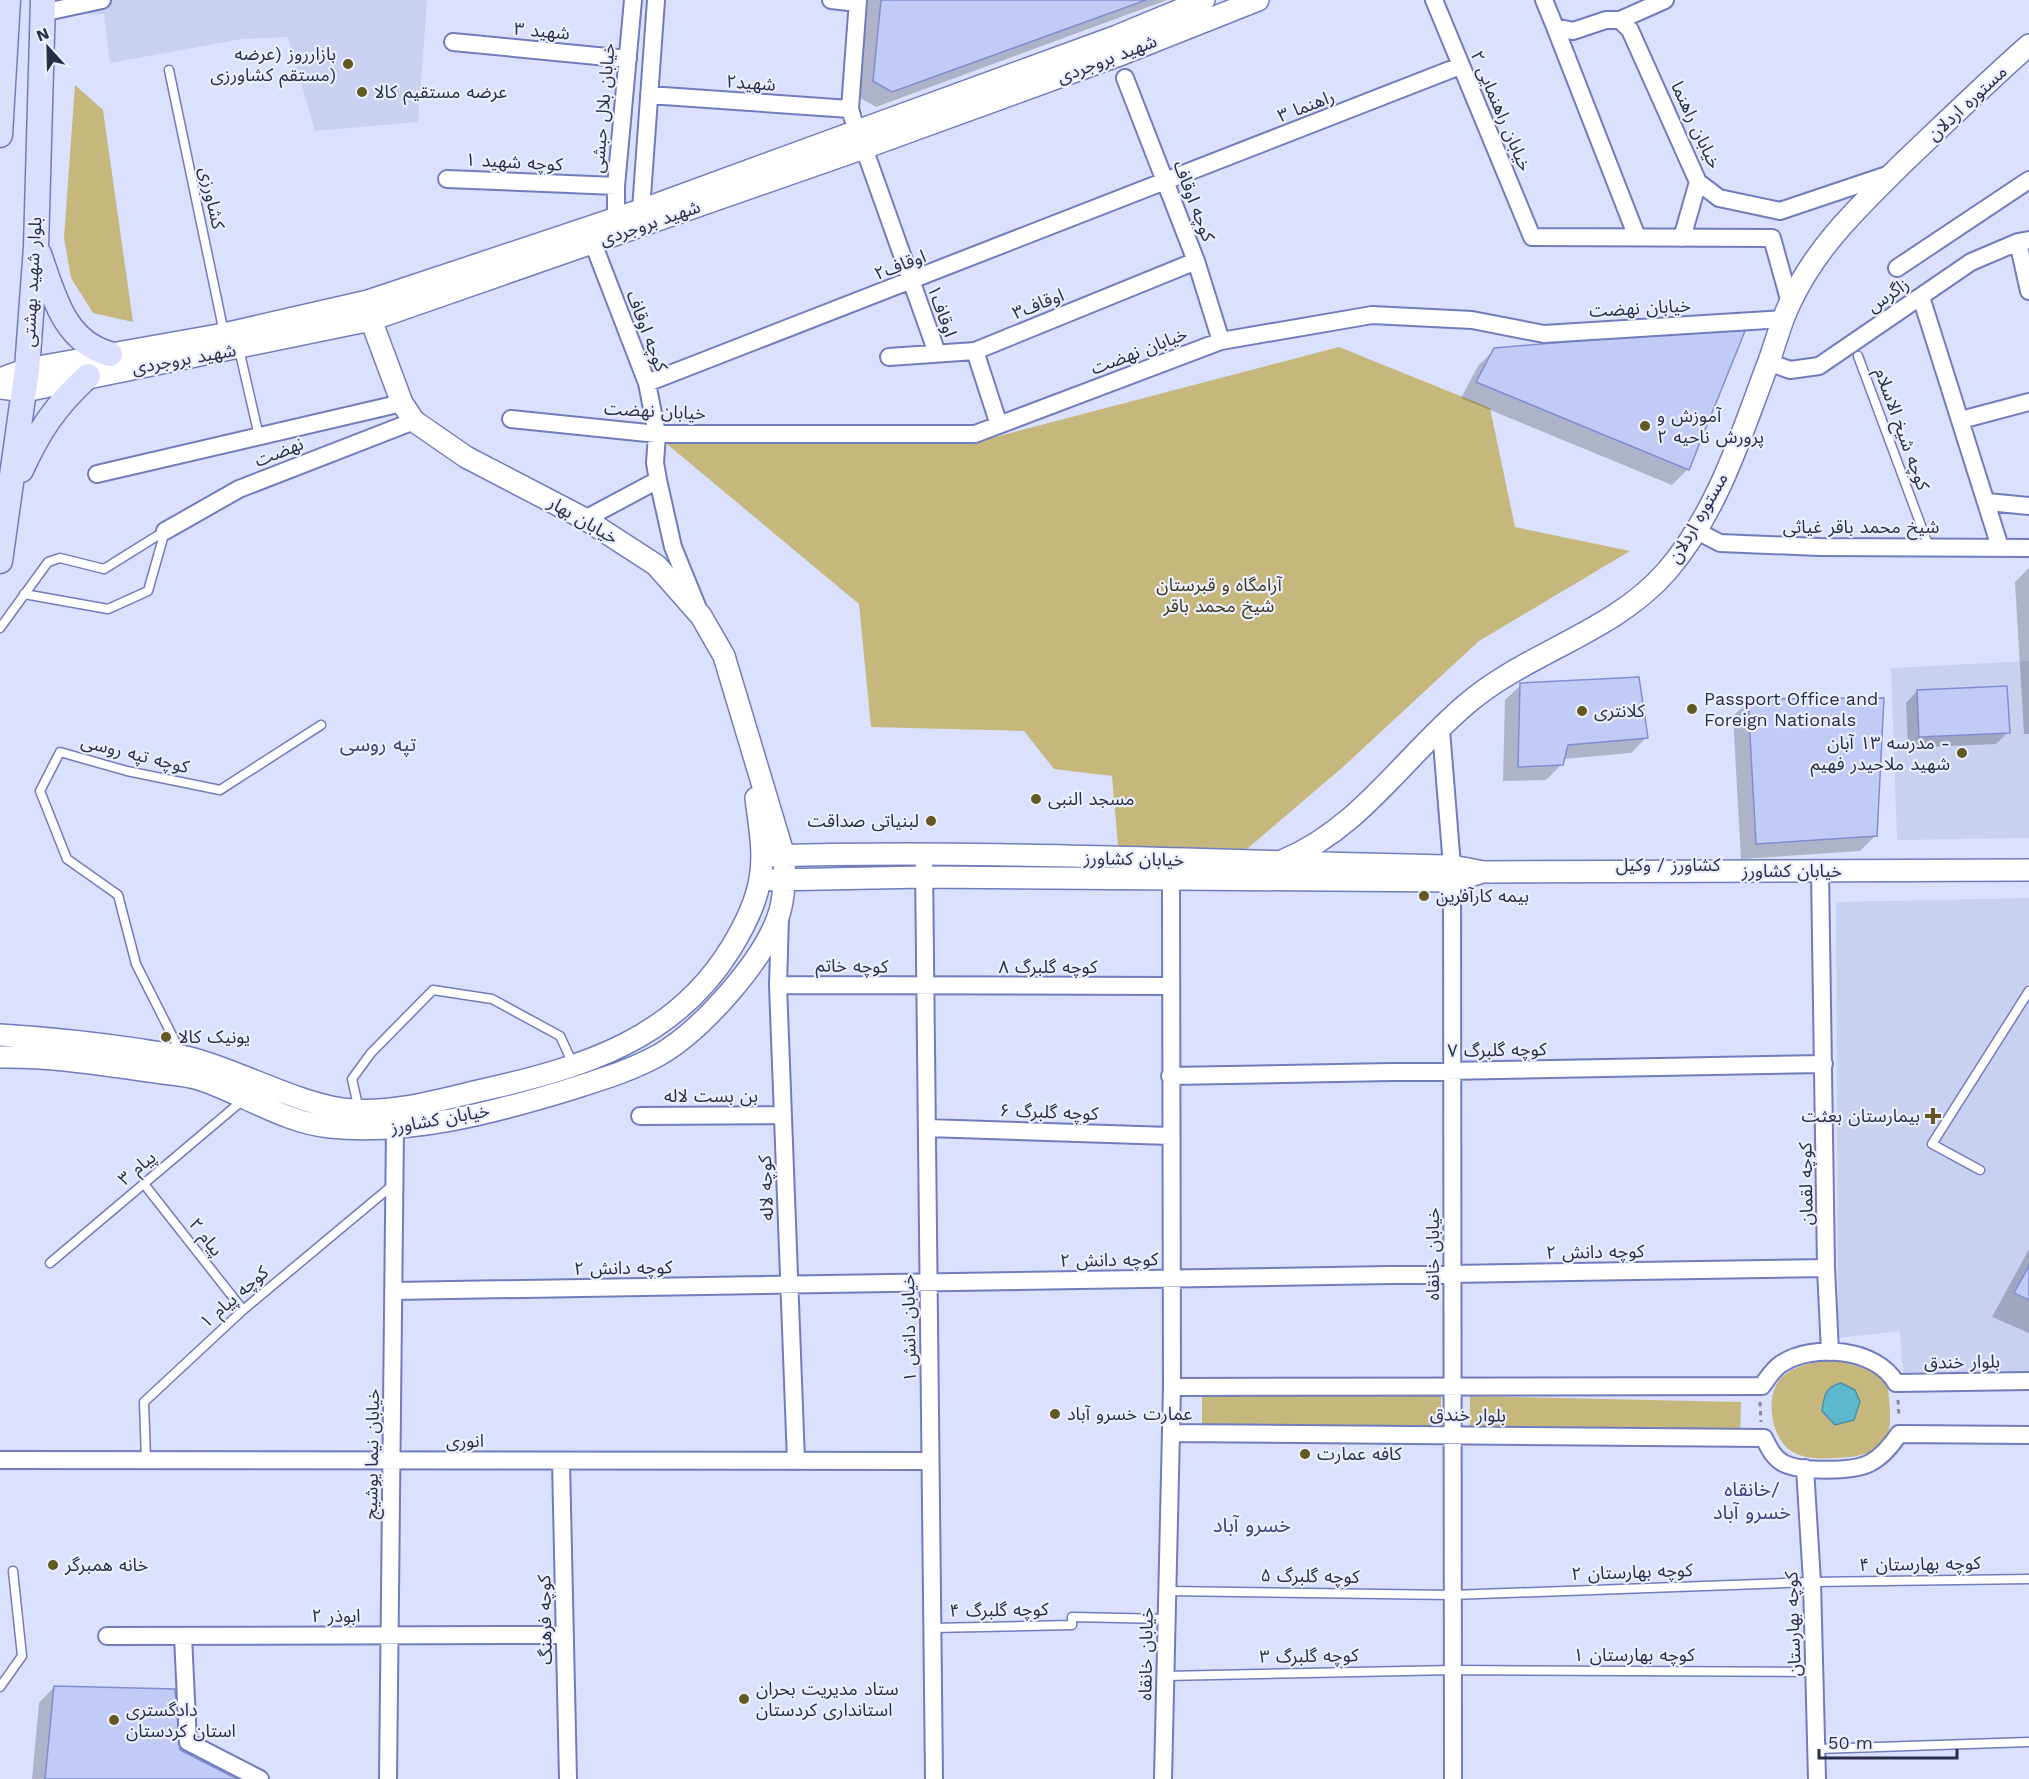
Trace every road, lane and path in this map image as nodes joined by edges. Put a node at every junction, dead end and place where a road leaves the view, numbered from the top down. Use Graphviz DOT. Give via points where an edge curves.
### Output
graph roads {
  1 [pos="8,0"];
  2 [pos="102,0"];
  3 [pos="633,0"];
  4 [pos="656,0"];
  5 [pos="831,0"];
  6 [pos="1204,0"];
  7 [pos="1258,0"];
  8 [pos="1434,0"];
  9 [pos="1544,0"];
  10 [pos="1665,0"];
  11 [pos="858,1"];
  12 [pos="43,6"];
  13 [pos="1620,20"];
  14 [pos="1554,27"];
  15 [pos="453,42"];
  16 [pos="2029,45"];
  17 [pos="628,59"];
  18 [pos="1461,66"];
  19 [pos="169,70"];
  20 [pos="1125,78"];
  21 [pos="649,95"];
  22 [pos="850,109"];
  23 [pos="0,135"];
  24 [pos="861,139"];
  25 [pos="1894,173"];
  26 [pos="447,179"];
  27 [pos="2029,180"];
  28 [pos="1165,182"];
  29 [pos="1698,182"];
  30 [pos="616,186"];
  31 [pos="640,210"];
  32 [pos="616,219"];
  33 [pos="1637,237"];
  34 [pos="1682,238"];
  35 [pos="2023,241"];
  36 [pos="593,243"];
  37 [pos="36,247"];
  38 [pos="1196,261"];
  39 [pos="1897,268"];
  40 [pos="911,282"];
  41 [pos="2029,291"];
  42 [pos="1921,297"];
  43 [pos="370,311"];
  44 [pos="1787,311"];
  45 [pos="231,341"];
  46 [pos="1221,341"];
  47 [pos="975,351"];
  48 [pos="937,353"];
  49 [pos="110,354"];
  50 [pos="1858,356"];
  51 [pos="889,357"];
  52 [pos="1768,362"];
  53 [pos="88,376"];
  54 [pos="0,379"];
  55 [pos="26,380"];
  56 [pos="647,383"];
  57 [pos="0,388"];
  58 [pos="2029,402"];
  59 [pos="402,403"];
  60 [pos="511,419"];
  61 [pos="1961,420"];
  62 [pos="414,421"];
  63 [pos="999,425"];
  64 [pos="657,434"];
  65 [pos="259,436"];
  66 [pos="97,474"];
  67 [pos="658,480"];
  68 [pos="9,501"];
  69 [pos="1988,502"];
  70 [pos="2029,506"];
  71 [pos="585,519"];
  72 [pos="1695,530"];
  73 [pos="165,531"];
  74 [pos="1929,547"];
  75 [pos="2000,547"];
  76 [pos="2029,548"];
  77 [pos="0,561"];
  78 [pos="24,594"];
  79 [pos="701,616"];
  80 [pos="0,628"];
  81 [pos="321,725"];
  82 [pos="1441,730"];
  83 [pos="753,759"];
  84 [pos="1309,850"];
  85 [pos="924,855"];
  86 [pos="762,856"];
  87 [pos="784,856"];
  88 [pos="2029,862"];
  89 [pos="1278,863"];
  90 [pos="1452,870"];
  91 [pos="2029,870"];
  92 [pos="1820,871"];
  93 [pos="924,877"];
  94 [pos="760,879"];
  95 [pos="1171,879"];
  96 [pos="786,881"];
  97 [pos="780,913"];
  98 [pos="778,985"];
  99 [pos="925,986"];
  100 [pos="1171,986"];
  101 [pos="2029,991"];
  102 [pos="0,1035"];
  103 [pos="0,1057"];
  104 [pos="183,1057"];
  105 [pos="1824,1064"];
  106 [pos="574,1066"];
  107 [pos="1452,1071"];
  108 [pos="1170,1076"];
  109 [pos="245,1097"];
  110 [pos="359,1110"];
  111 [pos="783,1115"];
  112 [pos="640,1116"];
  113 [pos="393,1119"];
  114 [pos="927,1128"];
  115 [pos="1170,1136"];
  116 [pos="1980,1170"];
  117 [pos="395,1183"];
  118 [pos="144,1184"];
  119 [pos="50,1263"];
  120 [pos="1826,1268"];
  121 [pos="1452,1274"];
  122 [pos="1170,1278"];
  123 [pos="928,1282"];
  124 [pos="789,1285"];
  125 [pos="393,1291"];
  126 [pos="243,1310"];
  127 [pos="1830,1352"];
  128 [pos="2029,1381"];
  129 [pos="1896,1383"];
  130 [pos="1762,1386"];
  131 [pos="1172,1387"];
  132 [pos="1452,1388"];
  133 [pos="1171,1433"];
  134 [pos="1452,1434"];
  135 [pos="1899,1434"];
  136 [pos="2029,1435"];
  137 [pos="1764,1438"];
  138 [pos="0,1460"];
  139 [pos="146,1460"];
  140 [pos="392,1460"];
  141 [pos="561,1461"];
  142 [pos="796,1461"];
  143 [pos="930,1461"];
  144 [pos="1805,1468"];
  145 [pos="13,1571"];
  146 [pos="2029,1579"];
  147 [pos="1812,1582"];
  148 [pos="1167,1591"];
  149 [pos="1452,1595"];
  150 [pos="1167,1619"];
  151 [pos="932,1629"];
  152 [pos="390,1635"];
  153 [pos="565,1635"];
  154 [pos="107,1636"];
  155 [pos="183,1636"];
  156 [pos="1453,1670"];
  157 [pos="1815,1672"];
  158 [pos="1166,1676"];
  159 [pos="0,1687"];
  160 [pos="2029,1742"];
  161 [pos="1817,1749"];
  162 [pos="260,1779"];
  163 [pos="388,1779"];
  164 [pos="568,1779"];
  165 [pos="934,1779"];
  166 [pos="1163,1779"];
  167 [pos="1453,1779"];
  168 [pos="1817,1779"];
  1 -- 23 [label="main road"];
  2 -- 12 [label="street"];
  3 -- 17 [label="street, خیابان بلال حبشی"];
  4 -- 21 [label="street"];
  5 -- 11 [label="street"];
  6 -- 24 [label="street, شهید بروجردی"];
  7 -- 24 [label="street, شهید بروجردی" via="1117,56"];
  8 -- 18 [label="street, خیابان راهنمایی ۲"];
  9 -- 14 [label="street"];
  10 -- 13 [label="street"];
  11 -- 22 [label="street"];
  12 -- 37 [label="main road, بلوار شهید بهشتی"];
  13 -- 14 [label="street" via="1573,30"];
  13 -- 29 [label="street, خیابان راهنما" via="1630,30"];
  14 -- 33 [label="street"];
  15 -- 17 [label="street, شهید ۳"];
  16 -- 25 [label="street, مستوره اردلان"];
  17 -- 30 [label="street, خیابان بلال حبشی"];
  18 -- 28 [label="street, راهنما ۳"];
  18 -- 33 [label="street, خیابان راهنمایی ۲" via="1532,237"];
  19 -- 45 [label="lane, کشاورزی"];
  20 -- 28 [label="street, کوچه اوقاف"];
  21 -- 22 [label="street, شهید۲"];
  21 -- 31 [label="street"];
  22 -- 24 [label="street, اوقاف۱"];
  24 -- 31 [label="street, شهید بروجردی"];
  24 -- 36 [label="street, شهید بروجردی"];
  24 -- 40 [label="street, اوقاف۱"];
  25 -- 29 [label="street, خیابان راهنما" via="1779,211 1719,198"];
  25 -- 44 [label="street, مستوره اردلان" via="1820,249"];
  26 -- 30 [label="street, کوچه شهید ۱"];
  27 -- 39 [label="street"];
  28 -- 38 [label="street, کوچه اوقاف"];
  28 -- 40 [label="street, اوقاف۲"];
  29 -- 34 [label="street"];
  30 -- 32 [label="street, خیابان بلال حبشی"];
  31 -- 32 [label="street, شهید بروجردی"];
  32 -- 43 [label="street, شهید بروجردی"];
  33 -- 34 [label="street"];
  34 -- 44 [label="street" via="1772,238"];
  35 -- 41 [label="street"];
  35 -- 42 [label="street, زاگرس" via="1971,262"];
  36 -- 43 [label="street, شهید بروجردی"];
  36 -- 56 [label="street, کوچه اوقاف"];
  37 -- 49 [label="main road" via="69,327 93,349"];
  37 -- 55 [label="main road, بلوار شهید بهشتی"];
  38 -- 46 [label="street, کوچه اوقاف"];
  38 -- 47 [label="street, اوقاف۳"];
  40 -- 48 [label="street, اوقاف۱"];
  40 -- 56 [label="street, اوقاف۲"];
  42 -- 52 [label="street, زاگرس" via="1819,366 1790,370"];
  42 -- 61 [label="street"];
  43 -- 45 [label="street, شهید بروجردی"];
  43 -- 59 [label="street, خیابان بهار"];
  44 -- 46 [label="street, خیابان نهضت" via="1544,334 1472,320 1372,315"];
  44 -- 52 [label="street, مستوره اردلان"];
  45 -- 49 [label="street, شهید بروجردی"];
  45 -- 53 [label="street, شهید بروجردی"];
  45 -- 65 [label="lane, نهضت"];
  46 -- 63 [label="street, خیابان نهضت"];
  47 -- 48 [label="street, اوقاف۳"];
  47 -- 63 [label="street"];
  48 -- 51 [label="street, اوقاف۳"];
  49 -- 55 [label="street, شهید بروجردی"];
  50 -- 74 [label="lane, کوچه شیخ الاسلام"];
  52 -- 72 [label="street, مستوره اردلان" via="1723,480"];
  53 -- 55 [label="street, شهید بروجردی"];
  53 -- 68 [label="main road" via="61,401 44,424"];
  54 -- 55 [label="street"];
  55 -- 57 [label="street"];
  55 -- 68 [label="main road, بلوار شهید بهشتی"];
  56 -- 64 [label="street, کوچه اوقاف"];
  58 -- 61 [label="street"];
  59 -- 62 [label="street, خیابان بهار"];
  59 -- 65 [label="street"];
  60 -- 64 [label="street, خیابان نهضت"];
  61 -- 69 [label="street"];
  62 -- 71 [label="street, خیابان بهار" via="466,456"];
  62 -- 73 [label="street, نهضت" via="238,489"];
  63 -- 64 [label="street, خیابان نهضت" via="975,434"];
  64 -- 67 [label="street, کوچه اوقاف"];
  65 -- 66 [label="street"];
  67 -- 71 [label="street"];
  67 -- 79 [label="street, کوچه اوقاف" via="673,548"];
  68 -- 77 [label="main road, بلوار شهید بهشتی"];
  69 -- 70 [label="street"];
  69 -- 75 [label="street"];
  71 -- 79 [label="street, خیابان بهار" via="656,565"];
  72 -- 74 [label="street, شیخ محمد باقر غیاثی" via="1720,543 1820,548"];
  72 -- 82 [label="street, مستوره اردلان" via="1668,570 1638,599 1497,681"];
  73 -- 78 [label="lane" via="104,569 60,558 48,562"];
  73 -- 78 [label="lane" via="148,591 132,599 108,609"];
  74 -- 75 [label="street, شیخ محمد باقر غیاثی"];
  75 -- 76 [label="street, شیخ محمد باقر غیاثی"];
  78 -- 80 [label="lane"];
  79 -- 83 [label="street, خیابان بهار" via="724,656"];
  81 -- 104 [label="lane, کوچه تپه روسی" via="220,790 127,771 60,752 40,791 68,859 118,895 136,964"];
  82 -- 84 [label="street, مستوره اردلان" via="1365,807"];
  82 -- 90 [label="street, خیابان خانقاه"];
  83 -- 86 [label="street, خیابان بهار"];
  83 -- 87 [label="street, خیابان بهار"];
  84 -- 89 [label="street, مستوره اردلان"];
  84 -- 90 [label="street, کشاورز / وکیل" via="1384,864"];
  85 -- 87 [label="street, خیابان کشاورز"];
  85 -- 89 [label="street, خیابان کشاورز"];
  85 -- 93 [label="street, خیابان دانش ۱"];
  86 -- 87 [label="street, خیابان کشاورز"];
  86 -- 94 [label="street, خیابان کشاورز"];
  87 -- 96 [label="street, خیابان کشاورز"];
  88 -- 90 [label="street, کشاورز / وکیل"];
  89 -- 90 [label="street, خیابان کشاورز"];
  90 -- 92 [label="street, خیابان کشاورز"];
  90 -- 95 [label="street, خیابان کشاورز"];
  90 -- 107 [label="street, خیابان خانقاه"];
  91 -- 92 [label="street, خیابان کشاورز"];
  92 -- 105 [label="street, کوچه لقمان"];
  93 -- 95 [label="street, خیابان کشاورز"];
  93 -- 96 [label="street, خیابان کشاورز"];
  93 -- 99 [label="street, خیابان دانش ۱"];
  94 -- 96 [label="street, خیابان کشاورز"];
  94 -- 106 [label="street, خیابان کشاورز" via="748,920 721,965 691,999 656,1029"];
  95 -- 100 [label="street, خیابان خانقاه"];
  96 -- 97 [label="street, خیابان کشاورز"];
  97 -- 98 [label="street, کوچه لاله"];
  97 -- 113 [label="street, خیابان کشاورز" via="759,951 717,1007 686,1037 658,1055 623,1072 526,1103"];
  98 -- 99 [label="street, کوچه خاتم"];
  98 -- 111 [label="street, کوچه لاله"];
  99 -- 100 [label="street, کوچه گلبرگ ۸"];
  99 -- 114 [label="street, خیابان دانش ۱"];
  100 -- 108 [label="street, خیابان خانقاه"];
  101 -- 116 [label="lane" via="1932,1144"];
  102 -- 104 [label="street, خیابان کشاورز"];
  103 -- 109 [label="street, خیابان کشاورز" via="86,1062 195,1078"];
  104 -- 110 [label="street, خیابان کشاورز" via="323,1105"];
  105 -- 107 [label="street, کوچه گلبرگ ۷"];
  105 -- 120 [label="street, کوچه لقمان"];
  106 -- 110 [label="lane" via="560,1036 492,999 433,990 370,1053 352,1080"];
  106 -- 113 [label="street, خیابان کشاورز"];
  107 -- 108 [label="street, کوچه گلبرگ ۷"];
  107 -- 121 [label="street, خیابان خانقاه"];
  108 -- 115 [label="street, خیابان خانقاه"];
  109 -- 113 [label="street, خیابان کشاورز" via="327,1127"];
  109 -- 118 [label="lane, پیام ۳"];
  110 -- 113 [label="street, خیابان کشاورز"];
  111 -- 112 [label="street, بن بست لاله"];
  111 -- 124 [label="street, کوچه لاله"];
  113 -- 117 [label="street, خیابان نیما یوشیج"];
  114 -- 115 [label="street, کوچه گلبرگ ۶"];
  114 -- 123 [label="street, خیابان دانش ۱"];
  115 -- 122 [label="street, خیابان خانقاه"];
  117 -- 125 [label="street, خیابان نیما یوشیج"];
  117 -- 126 [label="lane, کوچه پیام ۱"];
  118 -- 119 [label="lane, پیام ۳"];
  118 -- 126 [label="lane, پیام ۲"];
  120 -- 121 [label="street, کوچه دانش ۲"];
  120 -- 127 [label="street, کوچه لقمان"];
  121 -- 122 [label="street, کوچه دانش ۲"];
  121 -- 132 [label="street, خیابان خانقاه"];
  122 -- 123 [label="street, کوچه دانش ۲"];
  122 -- 131 [label="street, خیابان خانقاه"];
  123 -- 124 [label="street, کوچه دانش ۲"];
  123 -- 143 [label="street, خیابان دانش ۱"];
  124 -- 125 [label="street, کوچه دانش ۲"];
  124 -- 142 [label="street, کوچه لاله"];
  125 -- 140 [label="street, خیابان نیما یوشیج"];
  126 -- 139 [label="lane, کوچه پیام ۱" via="144,1402"];
  127 -- 129 [label="street" via="1856,1354 1875,1361 1890,1372"];
  127 -- 130 [label="street" via="1798,1357 1780,1365"];
  128 -- 129 [label="street, بلوار خندق"];
  129 -- 135 [label="path"];
  130 -- 132 [label="street, بلوار خندق"];
  130 -- 137 [label="path" via="1759,1414"];
  131 -- 132 [label="street, بلوار خندق"];
  131 -- 133 [label="street, خیابان خانقاه"];
  132 -- 134 [label="street, خیابان خانقاه"];
  133 -- 134 [label="street, بلوار خندق"];
  133 -- 148 [label="street, خیابان خانقاه"];
  134 -- 137 [label="street, بلوار خندق"];
  134 -- 149 [label="street, خیابان خانقاه"];
  135 -- 136 [label="street"];
  135 -- 144 [label="street" via="1886,1452 1868,1464"];
  137 -- 144 [label="street" via="1770,1452 1784,1464"];
  138 -- 139 [label="street, انوری"];
  139 -- 140 [label="street, انوری"];
  140 -- 141 [label="street, انوری"];
  140 -- 152 [label="street, خیابان نیما یوشیج"];
  141 -- 142 [label="street, انوری"];
  141 -- 153 [label="street, کوچه فرهنگ"];
  142 -- 143 [label="street, انوری"];
  143 -- 151 [label="street, خیابان دانش ۱"];
  144 -- 147 [label="street, کوچه بهارستان"];
  145 -- 159 [label="lane" via="22,1656"];
  146 -- 147 [label="lane, کوچه بهارستان ۴"];
  147 -- 149 [label="lane, کوچه بهارستان ۲"];
  147 -- 157 [label="street, کوچه بهارستان"];
  148 -- 149 [label="lane, کوچه گلبرگ ۵"];
  148 -- 150 [label="street, خیابان خانقاه"];
  149 -- 156 [label="street, خیابان خانقاه"];
  150 -- 151 [label="lane, کوچه گلبرگ ۴" via="1072,1617 1072,1625"];
  150 -- 158 [label="street, خیابان خانقاه"];
  151 -- 165 [label="street, خیابان دانش ۱"];
  152 -- 153 [label="street, ابوذر ۲"];
  152 -- 155 [label="street, ابوذر ۲"];
  152 -- 163 [label="street, خیابان نیما یوشیج"];
  153 -- 164 [label="street, کوچه فرهنگ"];
  154 -- 155 [label="street, ابوذر ۲"];
  155 -- 162 [label="street" via="188,1742"];
  156 -- 157 [label="lane, کوچه بهارستان ۱"];
  156 -- 158 [label="lane, کوچه گلبرگ ۳"];
  156 -- 167 [label="street, خیابان خانقاه"];
  157 -- 161 [label="street, کوچه بهارستان"];
  158 -- 166 [label="street, خیابان خانقاه"];
  160 -- 161 [label="lane"];
  161 -- 168 [label="street, کوچه بهارستان"];
}
